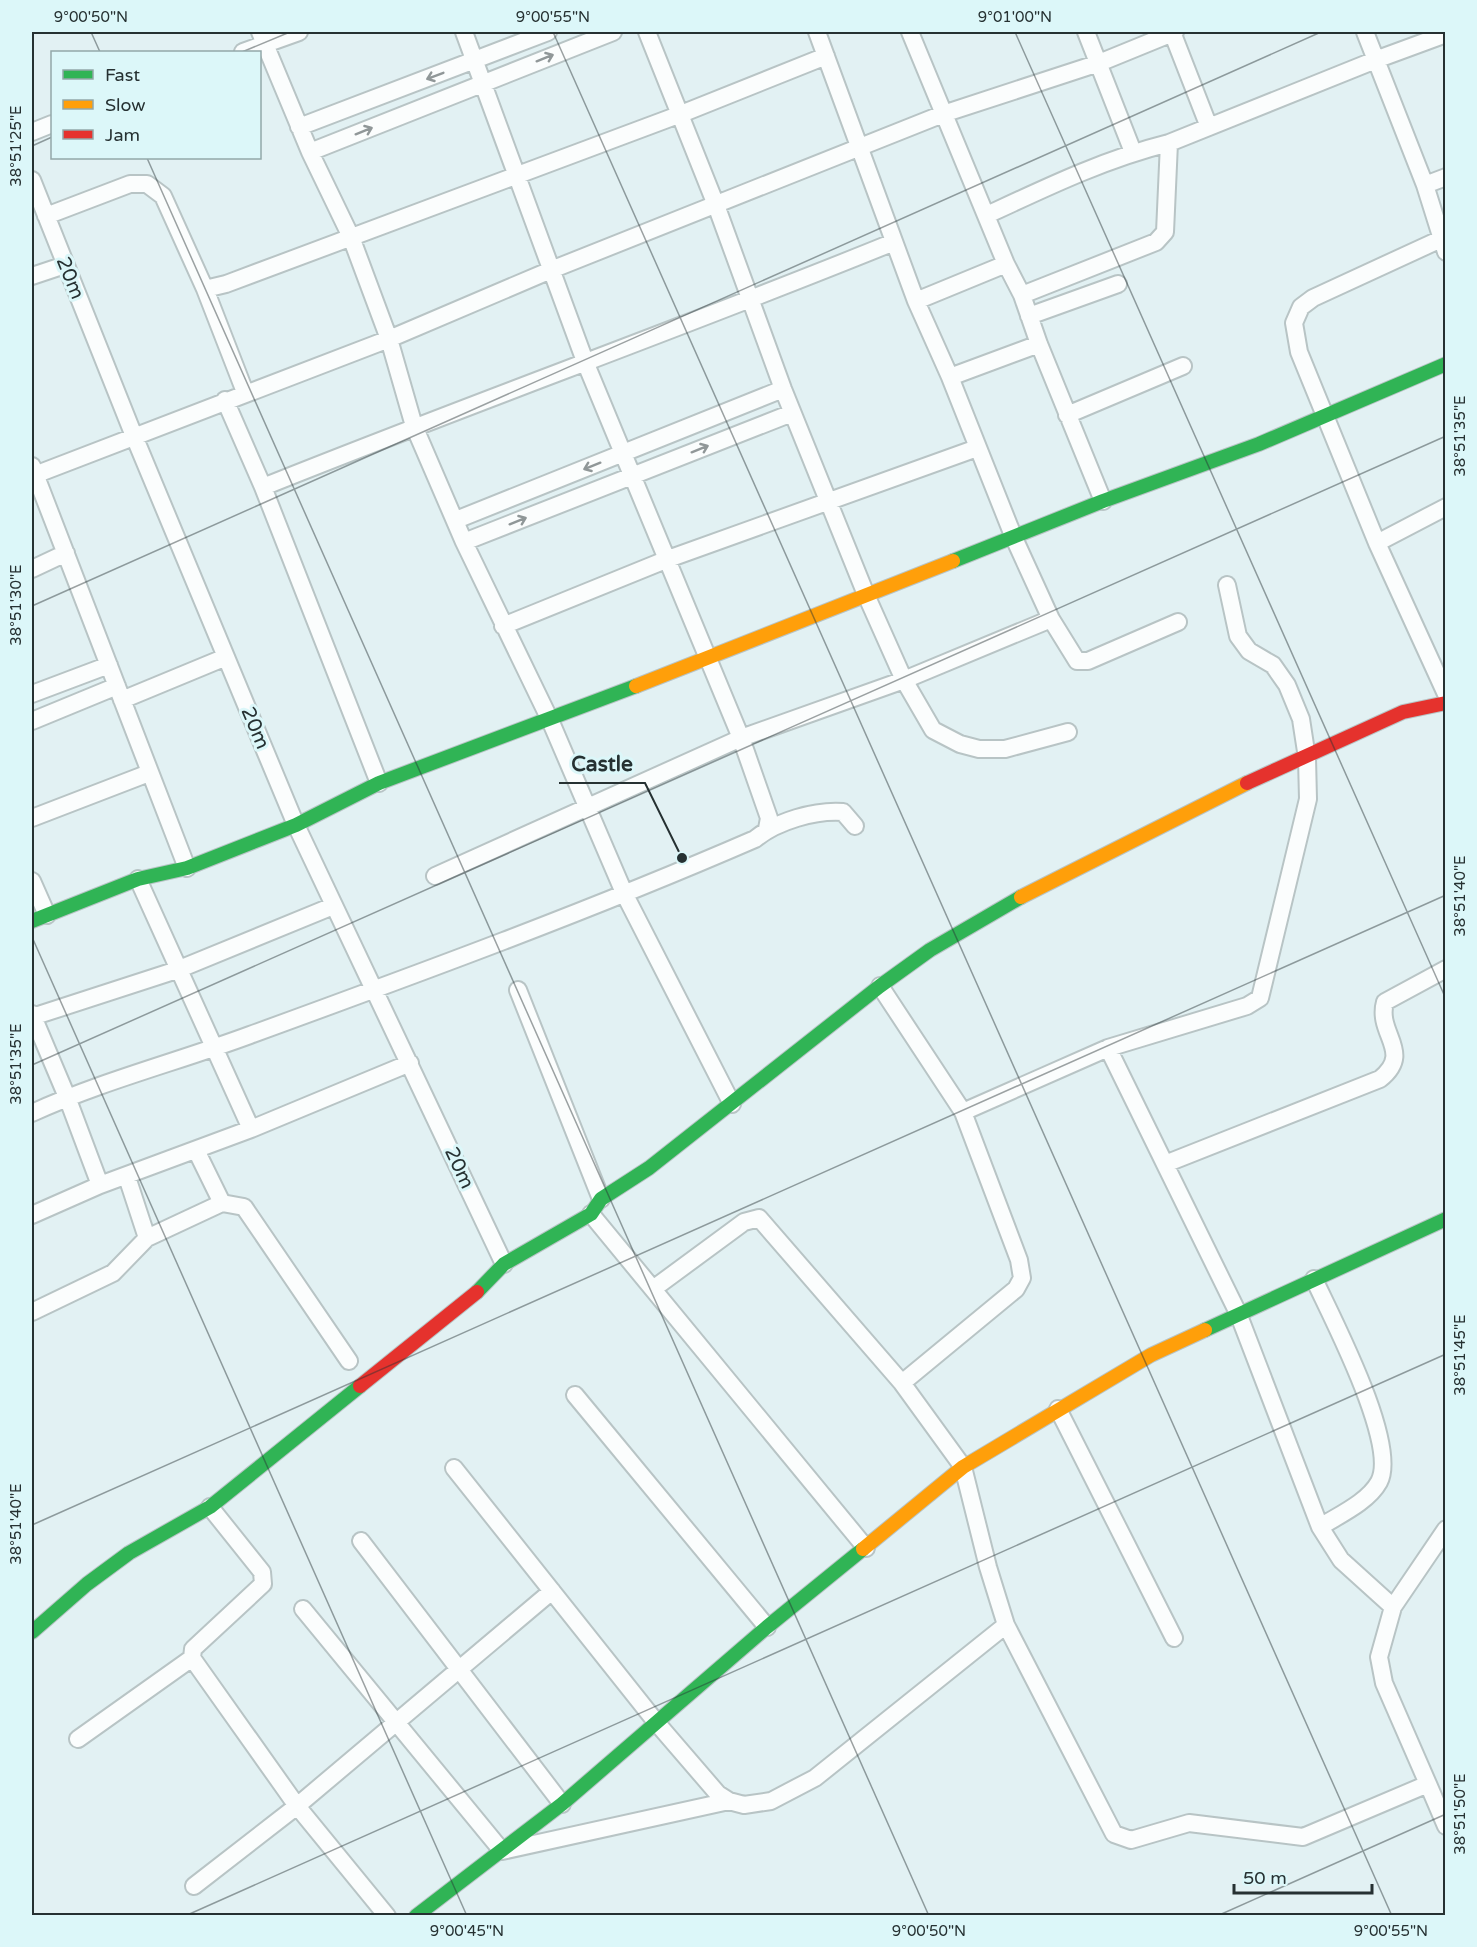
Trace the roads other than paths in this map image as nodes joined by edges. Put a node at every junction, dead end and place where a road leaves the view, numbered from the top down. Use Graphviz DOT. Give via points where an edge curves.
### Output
graph roads {
  1 [pos="300,32"];
  2 [pos="464,32"];
  3 [pos="548,32"];
  4 [pos="613,32"];
  5 [pos="647,32"];
  6 [pos="817,32"];
  7 [pos="910,32"];
  8 [pos="1086,32"];
  9 [pos="1173,32"];
  10 [pos="1365,32"];
  11 [pos="1446,34"];
  12 [pos="263,38"];
  13 [pos="244,51"];
  14 [pos="826,56"];
  15 [pos="1378,59"];
  16 [pos="475,61"];
  17 [pos="1099,63"];
  18 [pos="482,83"];
  19 [pos="681,114"];
  20 [pos="943,114"];
  21 [pos="51,124"];
  22 [pos="299,127"];
  23 [pos="1209,127"];
  24 [pos="32,132"];
  25 [pos="1169,143"];
  26 [pos="859,148"];
  27 [pos="309,152"];
  28 [pos="1133,152"];
  29 [pos="517,175"];
  30 [pos="1446,177"];
  31 [pos="32,180"];
  32 [pos="1425,185"];
  33 [pos="716,205"];
  34 [pos="987,215"];
  35 [pos="46,216"];
  36 [pos="351,237"];
  37 [pos="894,242"];
  38 [pos="1444,246"];
  39 [pos="1006,264"];
  40 [pos="65,265"];
  41 [pos="551,270"];
  42 [pos="32,276"];
  43 [pos="1118,284"];
  44 [pos="204,290"];
  45 [pos="1022,295"];
  46 [pos="749,301"];
  47 [pos="916,301"];
  48 [pos="1029,316"];
  49 [pos="389,339"];
  50 [pos="1039,344"];
  51 [pos="586,364"];
  52 [pos="1446,364"];
  53 [pos="1184,366"];
  54 [pos="950,377"];
  55 [pos="783,389"];
  56 [pos="245,392"];
  57 [pos="225,400"];
  58 [pos="792,413"];
  59 [pos="1067,415"];
  60 [pos="1324,418"];
  61 [pos="414,426"];
  62 [pos="134,436"];
  63 [pos="977,448"];
  64 [pos="624,453"];
  65 [pos="33,472"];
  66 [pos="633,476"];
  67 [pos="263,487"];
  68 [pos="829,500"];
  69 [pos="1103,501"];
  70 [pos="1446,507"];
  71 [pos="456,520"];
  72 [pos="1014,538"];
  73 [pos="464,543"];
  74 [pos="1377,543"];
  75 [pos="66,553"];
  76 [pos="668,559"];
  77 [pos="32,569"];
  78 [pos="1227,585"];
  79 [pos="867,597"];
  80 [pos="1051,619"];
  81 [pos="1178,622"];
  82 [pos="503,626"];
  83 [pos="226,657"];
  84 [pos="709,659"];
  85 [pos="109,664"];
  86 [pos="904,680"];
  87 [pos="119,693"];
  88 [pos="32,694"];
  89 [pos="1446,694"];
  90 [pos="1446,703"];
  91 [pos="550,720"];
  92 [pos="32,721"];
  93 [pos="1068,732"];
  94 [pos="741,738"];
  95 [pos="1307,758"];
  96 [pos="149,773"];
  97 [pos="379,783"];
  98 [pos="588,806"];
  99 [pos="32,818"];
  100 [pos="296,825"];
  101 [pos="855,826"];
  102 [pos="767,829"];
  103 [pos="187,868"];
  104 [pos="435,876"];
  105 [pos="138,879"];
  106 [pos="32,881"];
  107 [pos="626,895"];
  108 [pos="333,906"];
  109 [pos="39,918"];
  110 [pos="1446,969"];
  111 [pos="177,970"];
  112 [pos="880,986"];
  113 [pos="374,990"];
  114 [pos="518,990"];
  115 [pos="32,1016"];
  116 [pos="215,1048"];
  117 [pos="1108,1048"];
  118 [pos="410,1063"];
  119 [pos="67,1097"];
  120 [pos="732,1104"];
  121 [pos="963,1112"];
  122 [pos="32,1113"];
  123 [pos="251,1129"];
  124 [pos="196,1150"];
  125 [pos="1165,1164"];
  126 [pos="127,1177"];
  127 [pos="100,1185"];
  128 [pos="601,1199"];
  129 [pos="222,1203"];
  130 [pos="591,1214"];
  131 [pos="32,1215"];
  132 [pos="1446,1219"];
  133 [pos="147,1238"];
  134 [pos="504,1264"];
  135 [pos="1314,1279"];
  136 [pos="653,1289"];
  137 [pos="32,1312"];
  138 [pos="1238,1313"];
  139 [pos="349,1361"];
  140 [pos="902,1383"];
  141 [pos="575,1395"];
  142 [pos="1058,1409"];
  143 [pos="963,1467"];
  144 [pos="454,1468"];
  145 [pos="210,1507"];
  146 [pos="1320,1527"];
  147 [pos="1446,1529"];
  148 [pos="361,1541"];
  149 [pos="867,1548"];
  150 [pos="552,1591"];
  151 [pos="1393,1607"];
  152 [pos="303,1609"];
  153 [pos="1006,1625"];
  154 [pos="767,1627"];
  155 [pos="32,1632"];
  156 [pos="1174,1638"];
  157 [pos="192,1658"];
  158 [pos="460,1668"];
  159 [pos="397,1722"];
  160 [pos="656,1722"];
  161 [pos="78,1739"];
  162 [pos="1428,1784"];
  163 [pos="729,1801"];
  164 [pos="562,1804"];
  165 [pos="297,1806"];
  166 [pos="1446,1826"];
  167 [pos="502,1851"];
  168 [pos="194,1886"];
  169 [pos="387,1916"];
  170 [pos="416,1916"];
  1 -- 12 [label="street"];
  2 -- 16 [label="street"];
  3 -- 16 [label="street"];
  18 -- 4 [label="street, one-way"];
  5 -- 19 [label="street"];
  6 -- 14 [label="street"];
  7 -- 20 [label="street"];
  8 -- 17 [label="street"];
  9 -- 17 [label="street"];
  9 -- 23 [label="street"];
  10 -- 15 [label="street"];
  11 -- 15 [label="street"];
  12 -- 13 [label="street"];
  12 -- 22 [label="street"];
  14 -- 19 [label="street"];
  14 -- 26 [label="street"];
  15 -- 23 [label="street"];
  15 -- 32 [label="street"];
  16 -- 18 [label="street"];
  16 -- 22 [label="street, one-way"];
  17 -- 20 [label="street"];
  17 -- 28 [label="street"];
  27 -- 18 [label="street, one-way"];
  18 -- 29 [label="street"];
  19 -- 29 [label="street"];
  19 -- 33 [label="street"];
  20 -- 26 [label="street"];
  20 -- 34 [label="street"];
  21 -- 24 [label="street"];
  22 -- 27 [label="street"];
  23 -- 25 [label="street"];
  25 -- 28 [label="street"];
  25 -- 45 [label="street" via="1165,232 1156,242"];
  26 -- 33 [label="street"];
  26 -- 37 [label="street"];
  27 -- 36 [label="street"];
  28 -- 34 [label="street"];
  29 -- 36 [label="street"];
  29 -- 41 [label="street"];
  30 -- 32 [label="street"];
  31 -- 35 [label="street, 20m"];
  32 -- 38 [label="street"];
  33 -- 41 [label="street"];
  33 -- 46 [label="street"];
  34 -- 39 [label="street"];
  35 -- 40 [label="street, 20m"];
  35 -- 44 [label="street" via="130,184 147,184 163,196"];
  36 -- 44 [label="street"];
  36 -- 49 [label="street"];
  37 -- 46 [label="street"];
  37 -- 47 [label="street"];
  38 -- 60 [label="street" via="1313,298 1301,307 1294,323 1299,352"];
  39 -- 45 [label="street"];
  39 -- 47 [label="street"];
  40 -- 42 [label="street"];
  40 -- 62 [label="street, 20m"];
  41 -- 49 [label="street"];
  41 -- 51 [label="street"];
  43 -- 48 [label="street"];
  44 -- 56 [label="street"];
  45 -- 48 [label="street"];
  46 -- 51 [label="street"];
  46 -- 55 [label="street"];
  47 -- 54 [label="street"];
  48 -- 50 [label="street"];
  49 -- 56 [label="street"];
  49 -- 61 [label="street"];
  50 -- 54 [label="street"];
  50 -- 59 [label="street"];
  51 -- 61 [label="street"];
  51 -- 64 [label="street"];
  52 -- 60 [label="street"];
  53 -- 59 [label="street"];
  54 -- 63 [label="street"];
  55 -- 58 [label="street"];
  55 -- 64 [label="street"];
  56 -- 57 [label="street"];
  57 -- 62 [label="street"];
  57 -- 67 [label="street"];
  66 -- 58 [label="street, one-way"];
  58 -- 68 [label="street"];
  59 -- 69 [label="street"];
  60 -- 69 [label="street"];
  60 -- 74 [label="street"];
  61 -- 67 [label="street"];
  61 -- 71 [label="street"];
  62 -- 65 [label="street"];
  62 -- 83 [label="street, 20m"];
  63 -- 68 [label="street"];
  63 -- 72 [label="street"];
  64 -- 66 [label="street"];
  64 -- 71 [label="street, one-way"];
  65 -- 75 [label="street"];
  73 -- 66 [label="street, one-way"];
  66 -- 76 [label="street"];
  67 -- 97 [label="street"];
  68 -- 76 [label="street"];
  68 -- 79 [label="street"];
  69 -- 72 [label="street"];
  70 -- 74 [label="street"];
  71 -- 73 [label="street"];
  72 -- 79 [label="street"];
  72 -- 80 [label="street"];
  73 -- 82 [label="street"];
  74 -- 89 [label="street"];
  75 -- 77 [label="street"];
  75 -- 85 [label="street"];
  76 -- 82 [label="street"];
  76 -- 84 [label="street"];
  78 -- 95 [label="street" via="1238,636 1249,651 1273,664 1287,685 1301,718"];
  79 -- 84 [label="street"];
  79 -- 86 [label="street"];
  80 -- 81 [label="street" via="1077,661 1088,660"];
  80 -- 86 [label="street"];
  82 -- 91 [label="street"];
  83 -- 87 [label="street"];
  83 -- 100 [label="street, 20m"];
  84 -- 91 [label="street"];
  84 -- 94 [label="street"];
  85 -- 87 [label="street"];
  85 -- 88 [label="street"];
  86 -- 93 [label="street" via="933,730 960,744 1005,749"];
  86 -- 94 [label="street"];
  87 -- 92 [label="street"];
  87 -- 96 [label="street"];
  90 -- 95 [label="street" via="1403,712"];
  91 -- 97 [label="street"];
  91 -- 98 [label="street"];
  94 -- 98 [label="street"];
  94 -- 102 [label="street" via="769,818"];
  95 -- 112 [label="street" via="1210,800 1036,888 930,950"];
  95 -- 117 [label="street" via="1308,799 1260,998 1247,1006"];
  96 -- 99 [label="street"];
  96 -- 103 [label="street"];
  97 -- 100 [label="street"];
  98 -- 104 [label="street"];
  98 -- 107 [label="street"];
  100 -- 103 [label="street"];
  100 -- 108 [label="street, 20m"];
  101 -- 102 [label="street" via="843,812 825,810"];
  102 -- 107 [label="street" via="755,839"];
  103 -- 105 [label="street"];
  105 -- 109 [label="street"];
  105 -- 111 [label="street"];
  106 -- 109 [label="street"];
  107 -- 113 [label="street"];
  107 -- 120 [label="street"];
  108 -- 111 [label="street"];
  108 -- 113 [label="street, 20m"];
  110 -- 125 [label="street" via="1385,1002 1382,1012 1396,1058 1391,1070 1380,1079"];
  111 -- 115 [label="street"];
  111 -- 116 [label="street"];
  112 -- 120 [label="street"];
  112 -- 121 [label="street"];
  113 -- 116 [label="street"];
  113 -- 118 [label="street, 20m"];
  114 -- 128 [label="street"];
  115 -- 119 [label="street"];
  116 -- 119 [label="street"];
  116 -- 123 [label="street"];
  117 -- 121 [label="street"];
  117 -- 125 [label="street"];
  118 -- 123 [label="street"];
  118 -- 134 [label="street, 20m"];
  119 -- 122 [label="street"];
  119 -- 127 [label="street"];
  120 -- 128 [label="street" via="649,1168"];
  121 -- 140 [label="street" via="1019,1260 1022,1278 1016,1289"];
  123 -- 124 [label="street"];
  124 -- 126 [label="street"];
  124 -- 129 [label="street"];
  125 -- 138 [label="street"];
  126 -- 127 [label="street"];
  126 -- 133 [label="street"];
  127 -- 131 [label="street"];
  128 -- 130 [label="street"];
  129 -- 133 [label="street"];
  129 -- 139 [label="street" via="244,1207"];
  130 -- 134 [label="street"];
  130 -- 136 [label="street"];
  132 -- 135 [label="street"];
  133 -- 137 [label="street" via="113,1273"];
  134 -- 145 [label="street" via="483,1287"];
  135 -- 138 [label="street"];
  135 -- 146 [label="street" via="1371,1406 1383,1470 1366,1496"];
  136 -- 140 [label="street" via="744,1222 759,1218"];
  136 -- 149 [label="street"];
  138 -- 142 [label="street" via="1151,1355"];
  138 -- 146 [label="street"];
  140 -- 143 [label="street"];
  141 -- 154 [label="street"];
  142 -- 143 [label="street"];
  142 -- 156 [label="street"];
  143 -- 149 [label="street"];
  143 -- 153 [label="street"];
  144 -- 150 [label="street"];
  145 -- 155 [label="street" via="129,1553"];
  145 -- 157 [label="street" via="262,1572 263,1584 193,1649"];
  146 -- 151 [label="street" via="1341,1560"];
  147 -- 151 [label="street"];
  148 -- 158 [label="street"];
  149 -- 154 [label="street"];
  150 -- 158 [label="street"];
  150 -- 160 [label="street"];
  151 -- 162 [label="street" via="1379,1657 1384,1683"];
  152 -- 159 [label="street"];
  153 -- 162 [label="street" via="1114,1834 1131,1840 1189,1822 1303,1837"];
  153 -- 163 [label="street" via="815,1778 771,1802 744,1805"];
  154 -- 160 [label="street"];
  157 -- 161 [label="street"];
  157 -- 165 [label="street"];
  158 -- 159 [label="street"];
  158 -- 164 [label="street"];
  159 -- 165 [label="street"];
  159 -- 167 [label="street"];
  160 -- 163 [label="street" via="718,1794"];
  160 -- 164 [label="street"];
  162 -- 166 [label="street"];
  163 -- 167 [label="street"];
  164 -- 167 [label="street"];
  165 -- 168 [label="street"];
  165 -- 169 [label="street"];
  167 -- 170 [label="street"];
}
